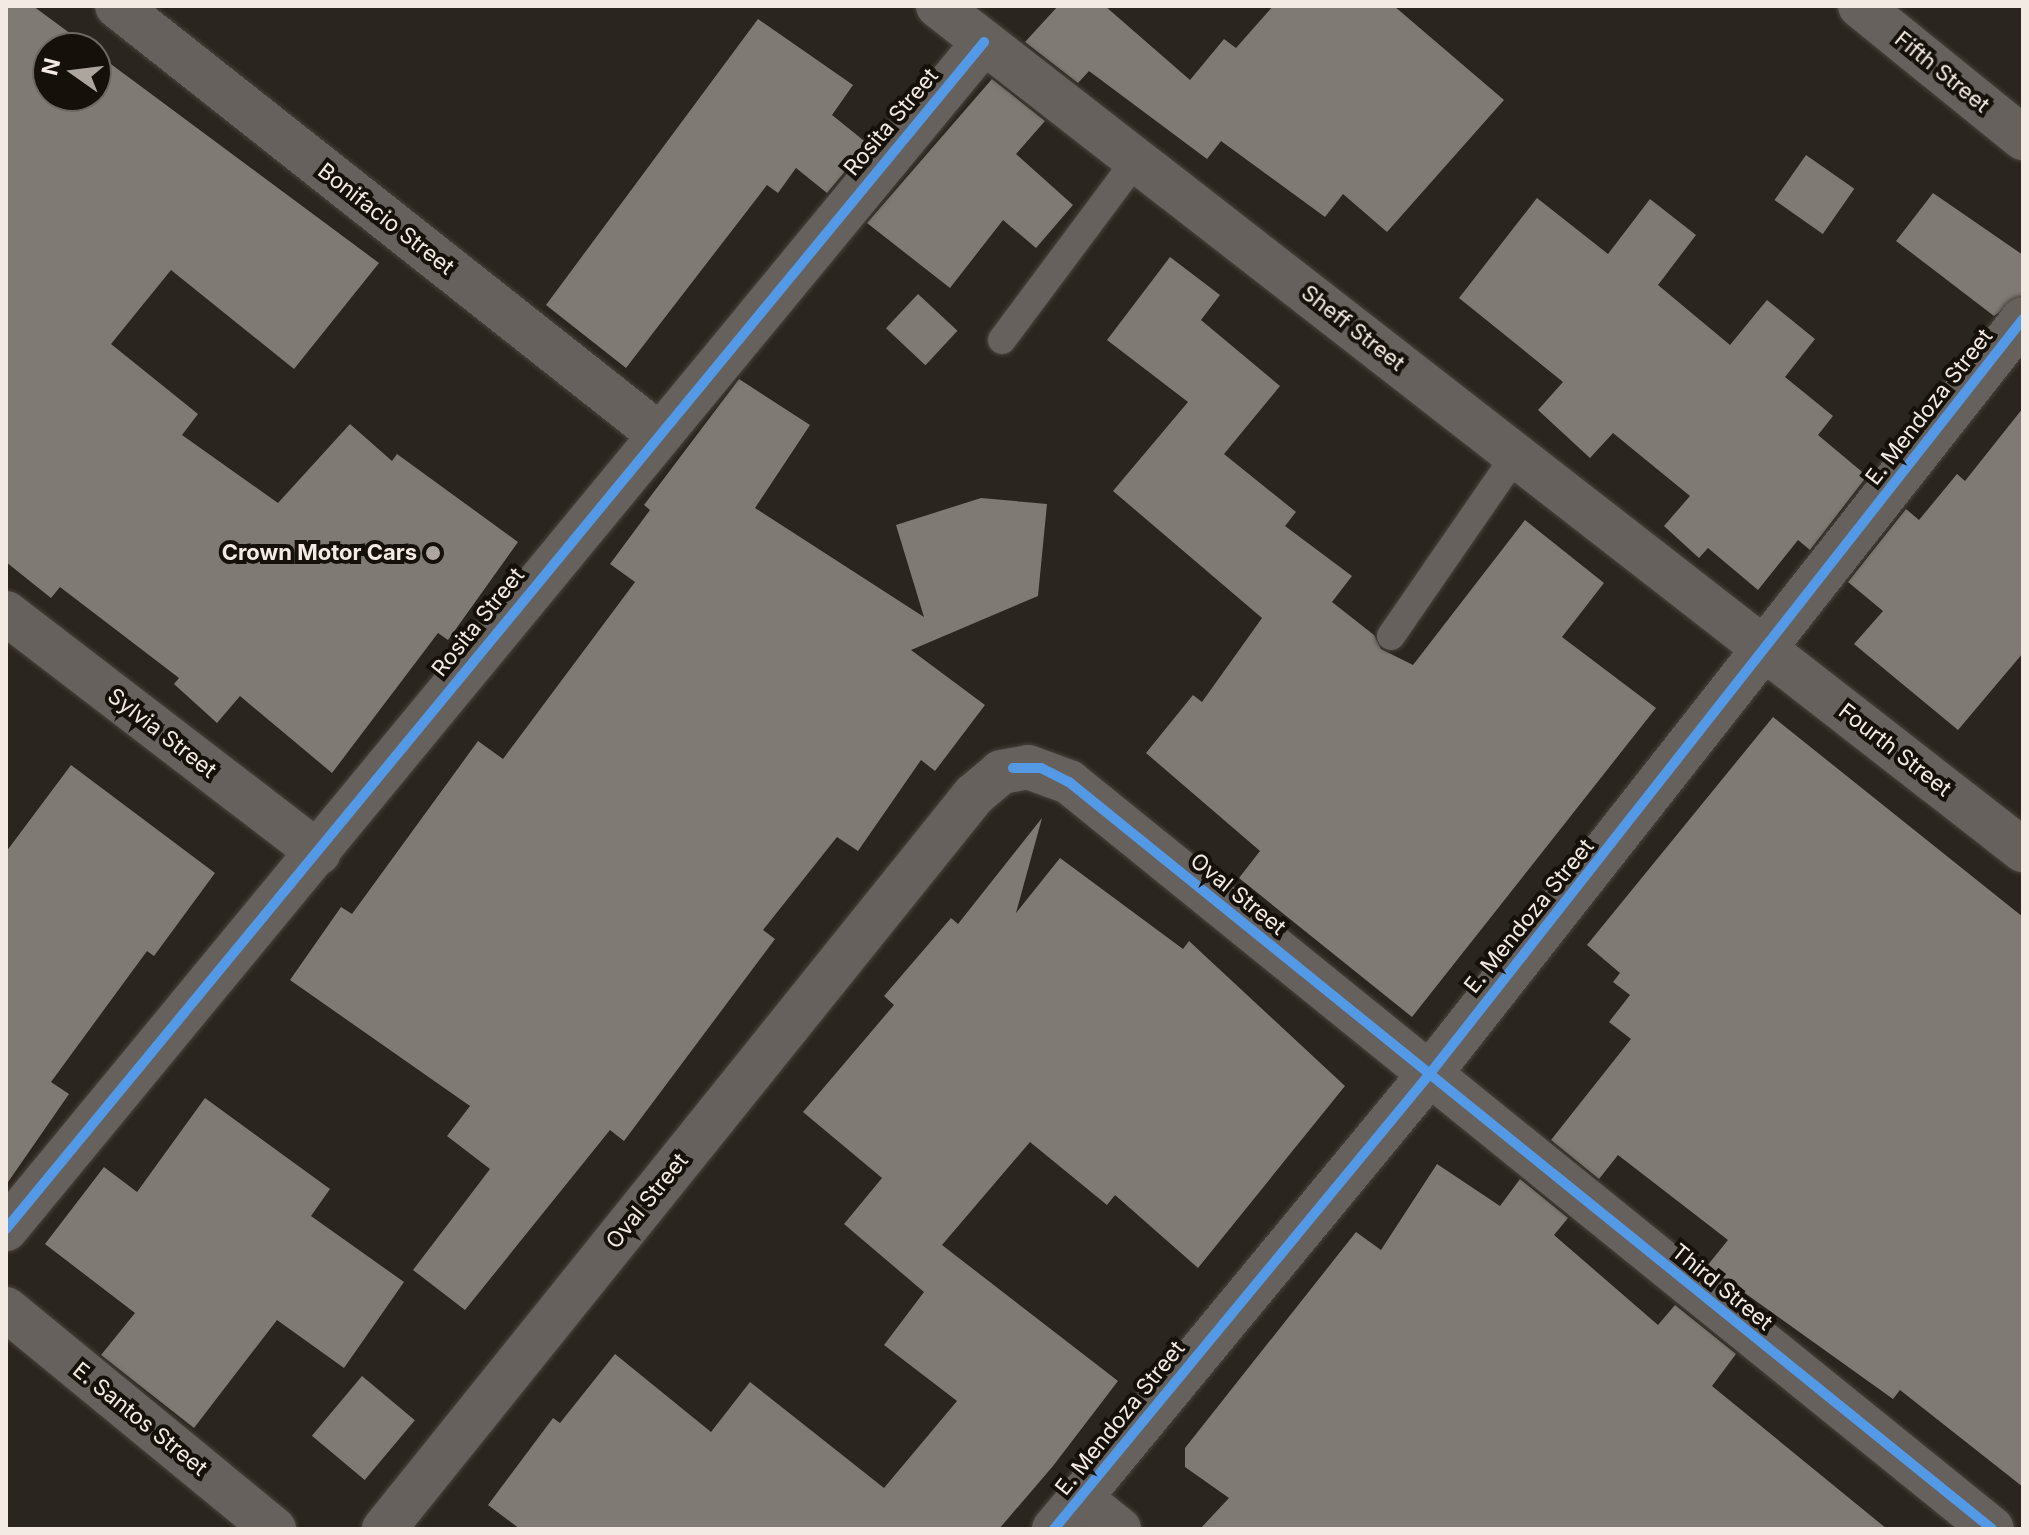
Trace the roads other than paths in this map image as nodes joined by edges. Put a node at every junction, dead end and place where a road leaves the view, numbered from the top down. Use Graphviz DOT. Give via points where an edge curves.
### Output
graph roads {
  1 [pos="117,6"];
  2 [pos="938,6"];
  3 [pos="1860,6"];
  4 [pos="984,42"];
  5 [pos="2019,126"];
  6 [pos="1136,160"];
  7 [pos="2023,319"];
  8 [pos="1002,340"];
  9 [pos="656,432"];
  10 [pos="1516,455"];
  11 [pos="6,613"];
  12 [pos="1391,636"];
  13 [pos="1767,649"];
  14 [pos="2023,850"];
  15 [pos="319,853"];
  16 [pos="1428,1076"];
  17 [pos="6,1229"];
  18 [pos="6,1309"];
  19 [pos="1067,1513"];
  20 [pos="274,1529"];
  21 [pos="384,1529"];
  22 [pos="1119,1529"];
  23 [pos="1992,1529"];
  1 -- 9 [label="street, Bonifacio Street"];
  2 -- 4 [label="street, Sheff Street"];
  3 -- 5 [label="street, Fifth Street"];
  4 -- 6 [label="street, Sheff Street"];
  4 -- 9 [label="street, Rosita Street"];
  6 -- 8 [label="lane"];
  6 -- 10 [label="street, Sheff Street"];
  7 -- 13 [label="street, E. Mendoza Street"];
  9 -- 15 [label="street, Rosita Street"];
  10 -- 12 [label="lane"];
  10 -- 13 [label="street, Sheff Street"];
  11 -- 15 [label="street, Sylvia Street"];
  13 -- 14 [label="street, Fourth Street"];
  13 -- 16 [label="street, E. Mendoza Street"];
  15 -- 17 [label="street, Rosita Street"];
  16 -- 19 [label="street, E. Mendoza Street"];
  16 -- 21 [label="street, Oval Street" via="1069,782 1041,768 1001,772 974,795"];
  16 -- 23 [label="street, Third Street"];
  18 -- 20 [label="street, E. Santos Street"];
  19 -- 22 [label="street"];
}
